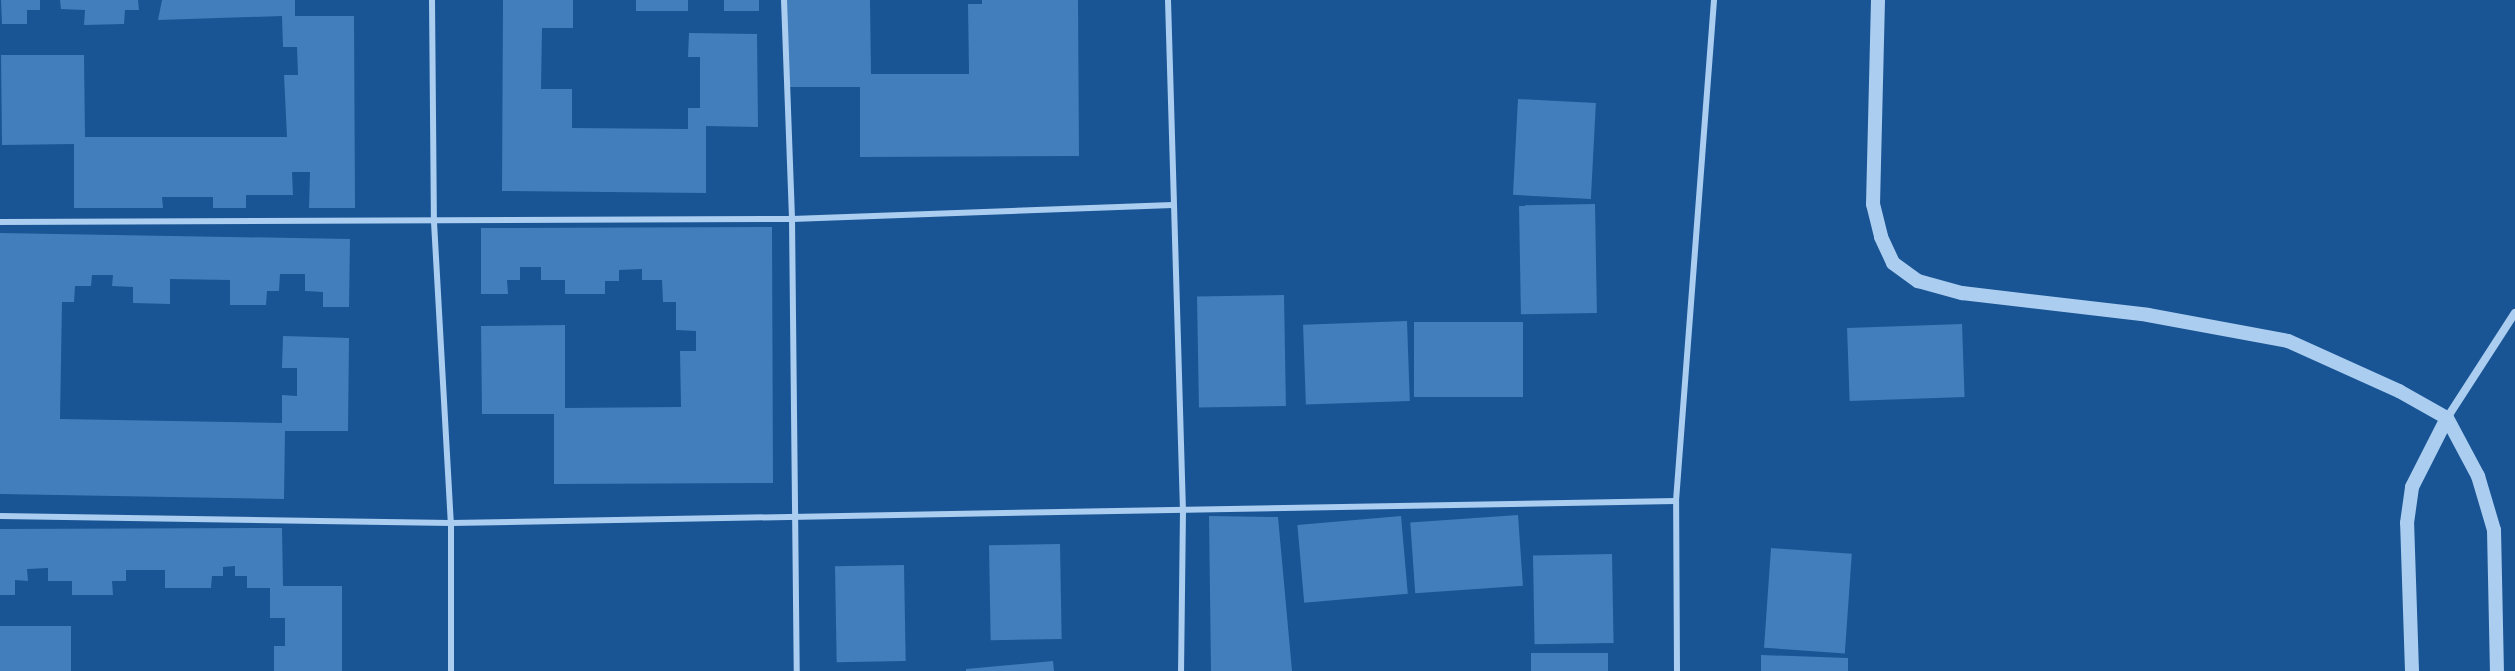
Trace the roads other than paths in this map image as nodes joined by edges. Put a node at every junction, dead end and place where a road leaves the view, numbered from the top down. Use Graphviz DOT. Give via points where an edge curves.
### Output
graph roads {
  1 [pos="432,0"];
  2 [pos="784,0"];
  3 [pos="1168,0"];
  4 [pos="1714,0"];
  5 [pos="1878,0"];
  6 [pos="1173,205"];
  7 [pos="792,219"];
  8 [pos="0,222"];
  9 [pos="434,222"];
  10 [pos="2515,313"];
  11 [pos="2447,418"];
  12 [pos="1676,501"];
  13 [pos="1183,510"];
  14 [pos="0,516"];
  15 [pos="798,517"];
  16 [pos="451,523"];
  17 [pos="451,671"];
  18 [pos="797,671"];
  19 [pos="1181,671"];
  20 [pos="1677,671"];
  21 [pos="2412,671"];
  22 [pos="2497,671"];
  1 -- 9 [label="lane"];
  2 -- 7 [label="lane"];
  3 -- 6 [label="lane"];
  4 -- 12 [label="lane"];
  5 -- 11 [label="street" via="1873,204 1893,263 1918,281 1962,293 2148,315 2288,341"];
  6 -- 7 [label="lane"];
  6 -- 13 [label="lane"];
  7 -- 9 [label="lane"];
  7 -- 15 [label="lane"];
  8 -- 9 [label="lane"];
  9 -- 16 [label="lane"];
  10 -- 11 [label="street"];
  11 -- 21 [label="street" via="2412,487 2407,523"];
  11 -- 22 [label="street" via="2478,476 2494,530"];
  12 -- 13 [label="lane"];
  12 -- 20 [label="lane"];
  13 -- 15 [label="lane"];
  13 -- 19 [label="lane"];
  14 -- 16 [label="lane"];
  15 -- 16 [label="lane"];
  15 -- 18 [label="lane"];
  16 -- 17 [label="lane"];
}
